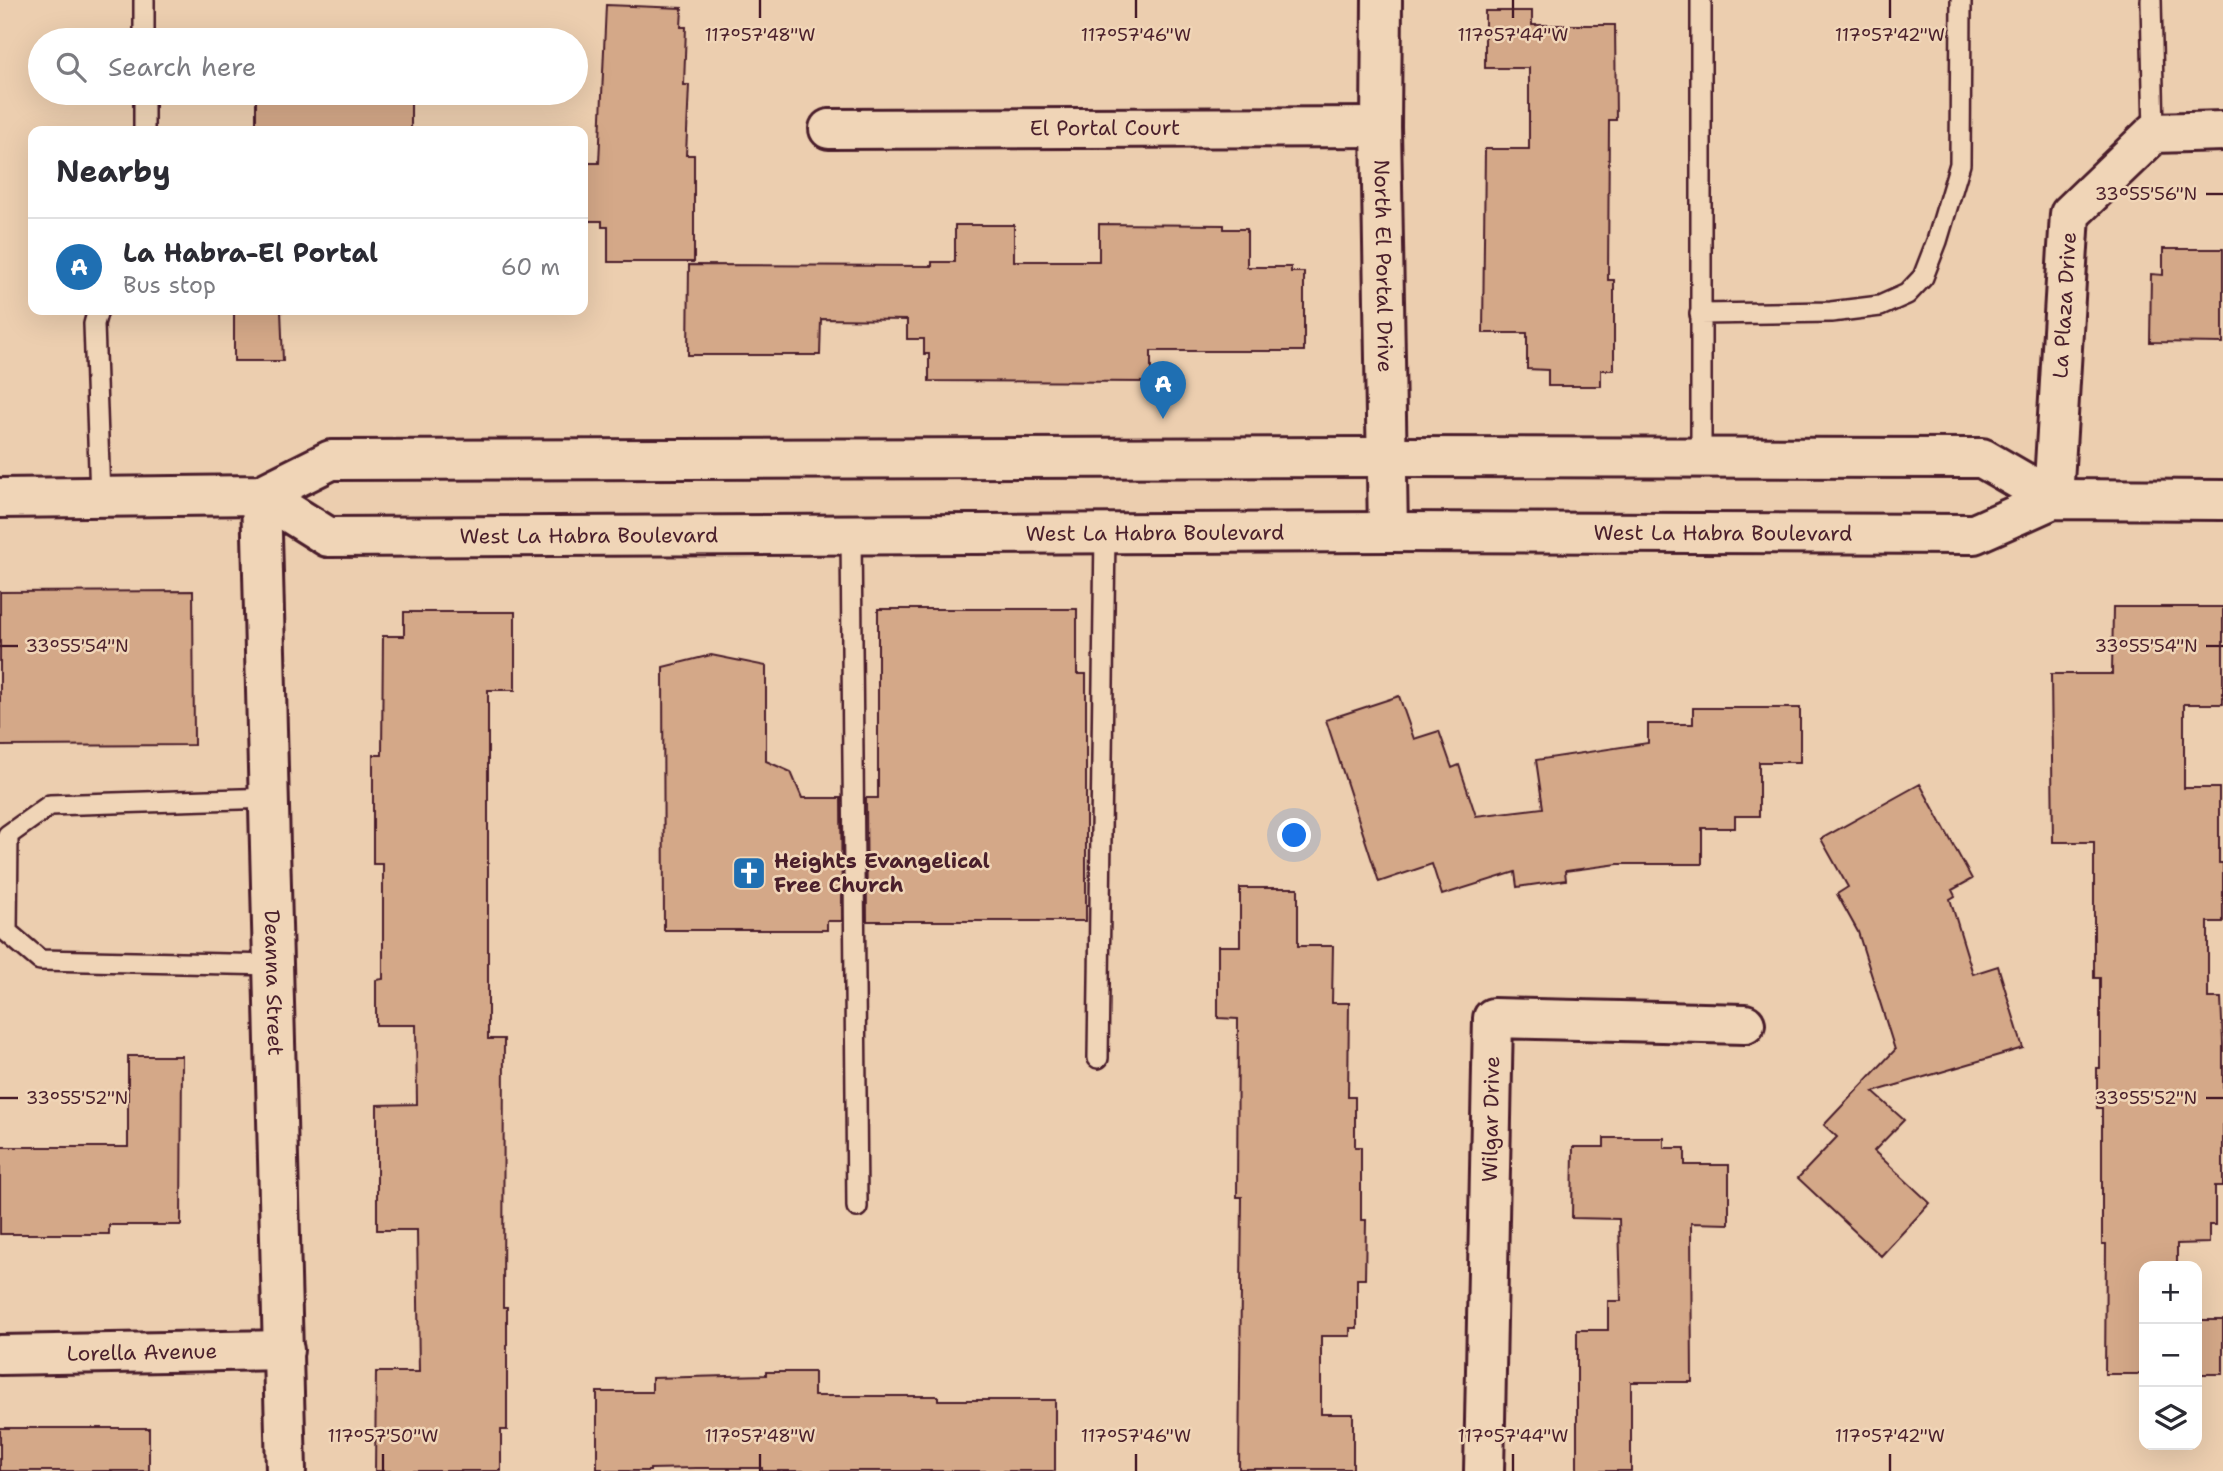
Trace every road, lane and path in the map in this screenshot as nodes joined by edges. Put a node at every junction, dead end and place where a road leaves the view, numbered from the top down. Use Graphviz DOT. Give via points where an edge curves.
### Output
graph roads {
  1 [pos="144,0"];
  2 [pos="1382,0"];
  3 [pos="1701,0"];
  4 [pos="1961,0"];
  5 [pos="2151,0"];
  6 [pos="144,28"];
  7 [pos="144,105"];
  8 [pos="144,126"];
  9 [pos="1381,127"];
  10 [pos="829,129"];
  11 [pos="2223,131"];
  12 [pos="2154,133"];
  13 [pos="1700,314"];
  14 [pos="97,315"];
  15 [pos="1387,457"];
  16 [pos="1701,458"];
  17 [pos="261,495"];
  18 [pos="100,497"];
  19 [pos="0,498"];
  20 [pos="2053,499"];
  21 [pos="2223,500"];
  22 [pos="1388,532"];
  23 [pos="851,534"];
  24 [pos="1105,534"];
  25 [pos="269,798"];
  26 [pos="273,965"];
  27 [pos="1745,1024"];
  28 [pos="1098,1058"];
  29 [pos="857,1207"];
  30 [pos="284,1350"];
  31 [pos="0,1355"];
  32 [pos="286,1471"];
  33 [pos="1484,1471"];
  1 -- 6 [label="lane"];
  2 -- 9 [label="main road, North El Portal Drive"];
  3 -- 13 [label="lane"];
  4 -- 13 [label="lane" via="1960,163 1923,277 1907,294 1880,306 1831,312"];
  5 -- 12 [label="lane"];
  7 -- 8 [label="lane"];
  9 -- 10 [label="main road, El Portal Court"];
  9 -- 15 [label="main road, North El Portal Drive"];
  11 -- 12 [label="main road"];
  12 -- 20 [label="main road, La Plaza Drive" via="2070,214"];
  13 -- 16 [label="lane"];
  14 -- 18 [label="lane"];
  15 -- 16 [label="main road, West La Habra Boulevard"];
  15 -- 17 [label="main road, West La Habra Boulevard" via="331,460"];
  15 -- 22 [label="main road, North El Portal Drive"];
  16 -- 20 [label="main road, West La Habra Boulevard" via="1982,458"];
  17 -- 18 [label="main road, West La Habra Boulevard"];
  17 -- 23 [label="main road, West La Habra Boulevard" via="328,537"];
  17 -- 25 [label="main road, Deanna Street"];
  18 -- 19 [label="main road, West La Habra Boulevard"];
  20 -- 21 [label="main road, West La Habra Boulevard"];
  20 -- 22 [label="main road, West La Habra Boulevard" via="1974,534"];
  22 -- 24 [label="main road, West La Habra Boulevard"];
  23 -- 24 [label="main road, West La Habra Boulevard"];
  23 -- 29 [label="lane"];
  24 -- 28 [label="lane"];
  25 -- 26 [label="main road, Deanna Street"];
  25 -- 26 [label="lane" via="50,805 8,835 7,932 40,960"];
  26 -- 30 [label="main road, Deanna Street"];
  27 -- 33 [label="main road, Wilgar Drive" via="1493,1018"];
  30 -- 31 [label="main road, Lorella Avenue"];
  30 -- 32 [label="main road, Deanna Street"];
}
